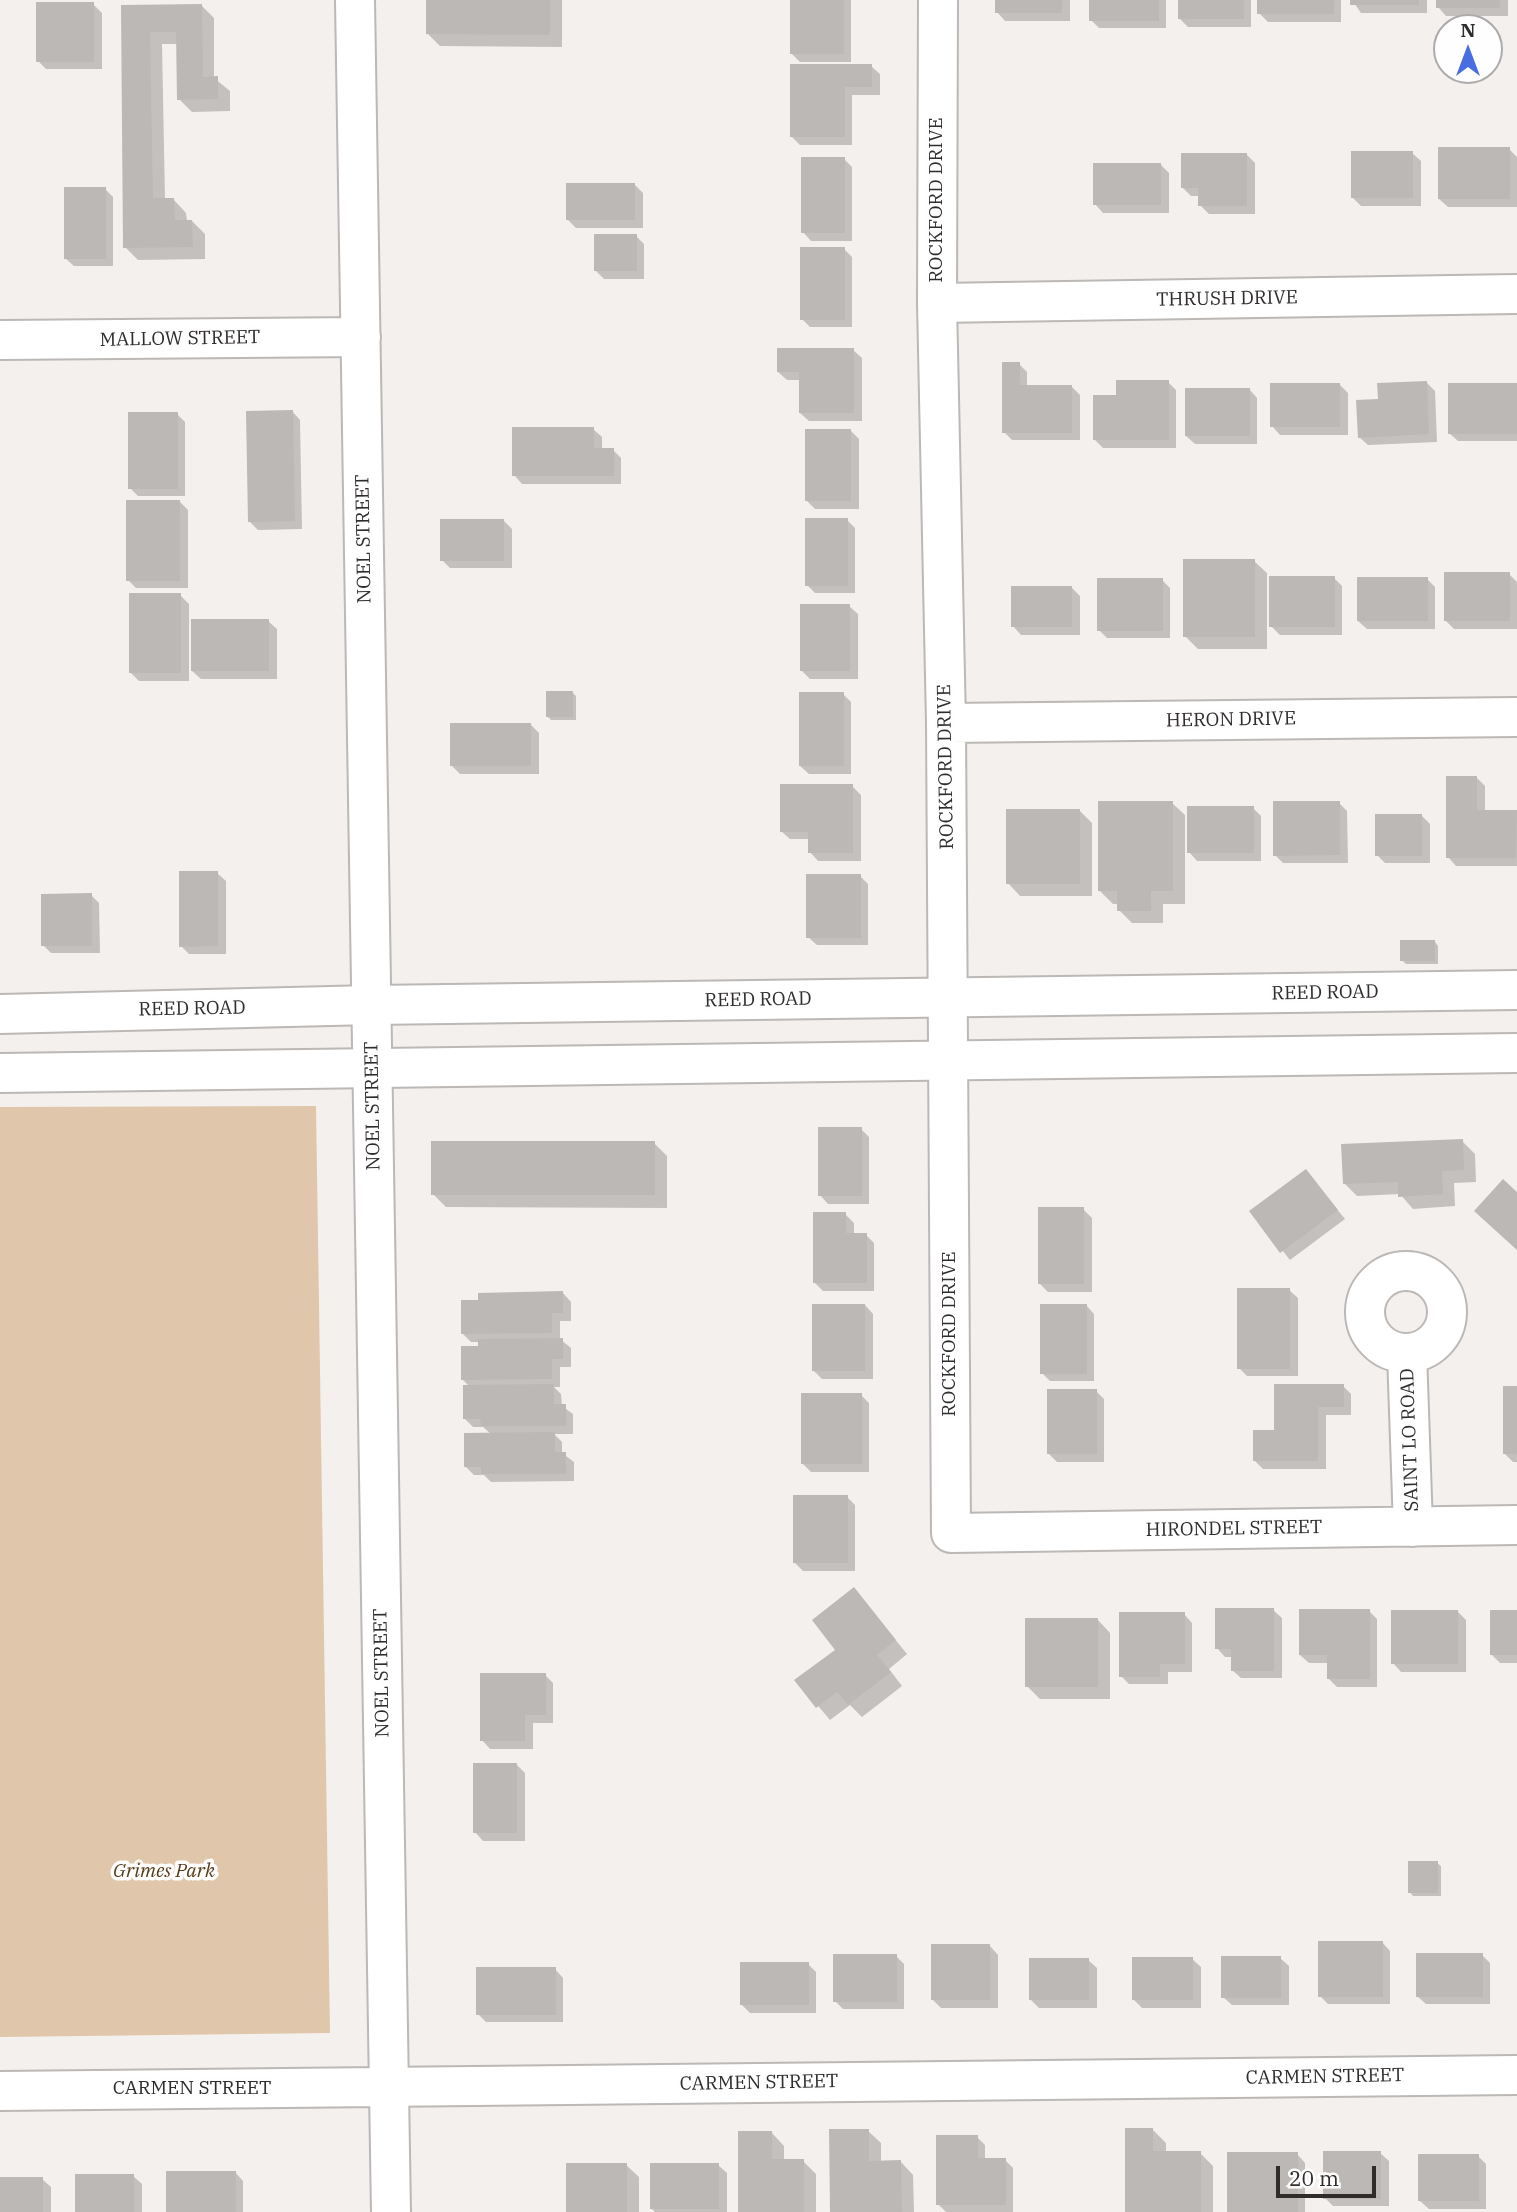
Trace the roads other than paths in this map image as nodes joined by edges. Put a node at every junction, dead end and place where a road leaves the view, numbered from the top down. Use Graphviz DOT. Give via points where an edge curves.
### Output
graph roads {
  1 [pos="355,0"];
  2 [pos="938,0"];
  3 [pos="1517,294"];
  4 [pos="937,303"];
  5 [pos="361,337"];
  6 [pos="0,340"];
  7 [pos="1517,717"];
  8 [pos="946,723"];
  9 [pos="1517,990"];
  10 [pos="948,997"];
  11 [pos="372,1005"];
  12 [pos="0,1014"];
  13 [pos="1517,1053"];
  14 [pos="949,1060"];
  15 [pos="373,1070"];
  16 [pos="0,1073"];
  17 [pos="1407,1353"];
  18 [pos="1517,1525"];
  19 [pos="1413,1527"];
  20 [pos="951,1533"];
  21 [pos="1517,2075"];
  22 [pos="389,2087"];
  23 [pos="0,2091"];
  24 [pos="391,2212"];
  1 -- 5 [label="street, NOEL STREET"];
  2 -- 4 [label="street, ROCKFORD DRIVE"];
  3 -- 4 [label="street, THRUSH DRIVE"];
  4 -- 8 [label="street, ROCKFORD DRIVE"];
  5 -- 6 [label="street, MALLOW STREET"];
  5 -- 11 [label="street, NOEL STREET"];
  7 -- 8 [label="street, HERON DRIVE"];
  8 -- 10 [label="street, ROCKFORD DRIVE"];
  9 -- 10 [label="street, REED ROAD"];
  10 -- 11 [label="street, REED ROAD"];
  10 -- 14 [label="street, ROCKFORD DRIVE"];
  11 -- 12 [label="street, REED ROAD"];
  11 -- 15 [label="street, NOEL STREET"];
  13 -- 14 [label="street"];
  14 -- 15 [label="street"];
  14 -- 20 [label="street, ROCKFORD DRIVE"];
  15 -- 16 [label="street"];
  15 -- 22 [label="street, NOEL STREET"];
  17 -- 19 [label="street, SAINT LO ROAD"];
  18 -- 19 [label="street, HIRONDEL STREET"];
  19 -- 20 [label="street, HIRONDEL STREET"];
  21 -- 22 [label="street, CARMEN STREET"];
  22 -- 23 [label="street, CARMEN STREET"];
  22 -- 24 [label="street, NOEL STREET"];
}
